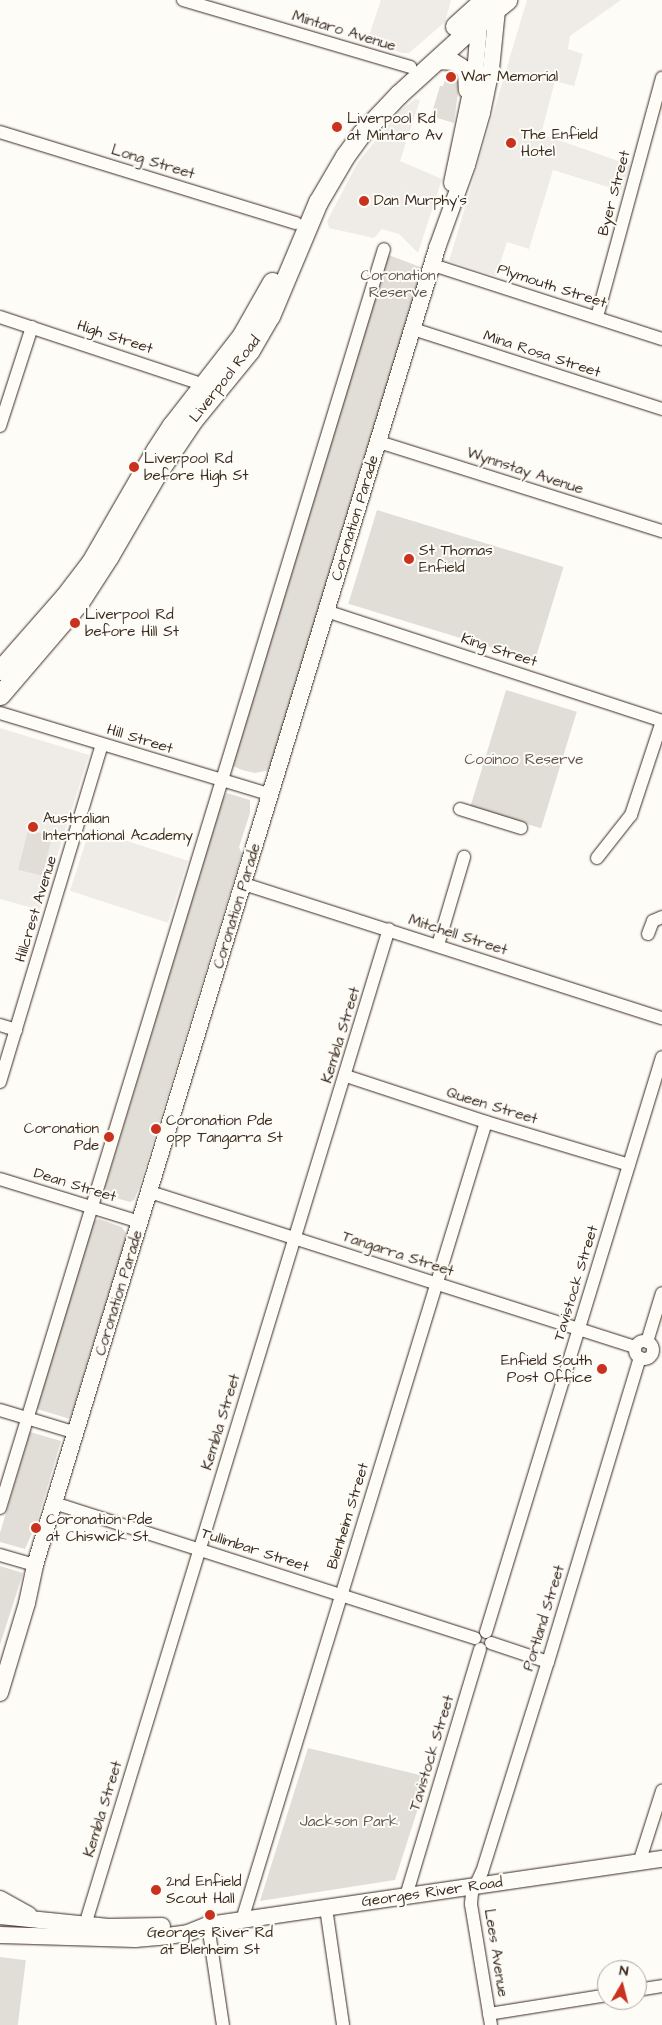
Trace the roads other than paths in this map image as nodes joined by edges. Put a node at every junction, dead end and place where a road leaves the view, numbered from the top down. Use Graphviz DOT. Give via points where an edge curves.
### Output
graph roads {
  1 [pos="183,0"];
  2 [pos="490,5"];
  3 [pos="435,61"];
  4 [pos="410,67"];
  5 [pos="662,78"];
  6 [pos="468,105"];
  7 [pos="0,132"];
  8 [pos="296,223"];
  9 [pos="438,246"];
  10 [pos="384,249"];
  11 [pos="433,264"];
  12 [pos="0,317"];
  13 [pos="597,317"];
  14 [pos="32,327"];
  15 [pos="413,329"];
  16 [pos="662,339"];
  17 [pos="211,387"];
  18 [pos="662,408"];
  19 [pos="0,426"];
  20 [pos="379,442"];
  21 [pos="662,531"];
  22 [pos="326,611"];
  23 [pos="0,670"];
  24 [pos="0,695"];
  25 [pos="0,714"];
  26 [pos="662,721"];
  27 [pos="102,745"];
  28 [pos="223,782"];
  29 [pos="271,795"];
  30 [pos="460,809"];
  31 [pos="521,828"];
  32 [pos="464,857"];
  33 [pos="597,858"];
  34 [pos="244,884"];
  35 [pos="662,917"];
  36 [pos="389,929"];
  37 [pos="648,934"];
  38 [pos="438,945"];
  39 [pos="662,1018"];
  40 [pos="0,1025"];
  41 [pos="16,1030"];
  42 [pos="662,1057"];
  43 [pos="346,1076"];
  44 [pos="0,1082"];
  45 [pos="486,1122"];
  46 [pos="629,1165"];
  47 [pos="0,1179"];
  48 [pos="150,1192"];
  49 [pos="92,1208"];
  50 [pos="140,1222"];
  51 [pos="295,1238"];
  52 [pos="436,1284"];
  53 [pos="662,1293"];
  54 [pos="578,1330"];
  55 [pos="647,1351"];
  56 [pos="0,1410"];
  57 [pos="28,1419"];
  58 [pos="76,1433"];
  59 [pos="54,1503"];
  60 [pos="0,1508"];
  61 [pos="199,1549"];
  62 [pos="0,1555"];
  63 [pos="35,1565"];
  64 [pos="342,1595"];
  65 [pos="483,1641"];
  66 [pos="0,1661"];
  67 [pos="548,1662"];
  68 [pos="0,1693"];
  69 [pos="662,1791"];
  70 [pos="662,1859"];
  71 [pos="639,1862"];
  72 [pos="476,1886"];
  73 [pos="406,1896"];
  74 [pos="0,1900"];
  75 [pos="326,1908"];
  76 [pos="0,1916"];
  77 [pos="44,1920"];
  78 [pos="242,1920"];
  79 [pos="85,1924"];
  80 [pos="205,1926"];
  81 [pos="0,1935"];
  82 [pos="662,1986"];
  83 [pos="647,1988"];
  84 [pos="597,1997"];
  85 [pos="490,2020"];
  86 [pos="223,2025"];
  87 [pos="343,2025"];
  1 -- 4 [label="street, Mintaro Avenue"];
  2 -- 3 [label="highway, Liverpool Road"];
  2 -- 4 [label="highway, Liverpool Road"];
  2 -- 6 [label="main road, Coronation Parade"];
  2 -- 9 [label="main road, Coronation Parade" via="491,69 482,113"];
  3 -- 6 [label="main road" via="454,62 462,67 466,73"];
  3 -- 17 [label="highway, Liverpool Road" via="385,108 344,156 318,202 270,316 250,350"];
  4 -- 8 [label="highway, Liverpool Road" via="369,106 337,144"];
  5 -- 13 [label="street, Byer Street"];
  6 -- 9 [label="main road, Coronation Parade"];
  7 -- 8 [label="street, Long Street"];
  8 -- 17 [label="highway, Liverpool Road" via="260,307"];
  9 -- 11 [label="main road, Coronation Parade"];
  10 -- 28 [label="street"];
  11 -- 13 [label="street, Plymouth Street"];
  11 -- 15 [label="main road, Coronation Parade"];
  12 -- 14 [label="street, High Street"];
  13 -- 16 [label="street, Plymouth Street"];
  14 -- 17 [label="street, High Street"];
  14 -- 19 [label="street"];
  15 -- 18 [label="street, Mina Rosa Street"];
  15 -- 20 [label="main road, Coronation Parade"];
  17 -- 23 [label="highway, Liverpool Road" via="154,451 90,562"];
  17 -- 24 [label="highway, Liverpool Road" via="78,604"];
  20 -- 21 [label="street, Wynnstay Avenue"];
  20 -- 22 [label="main road, Coronation Parade"];
  22 -- 26 [label="street, King Street"];
  22 -- 29 [label="main road, Coronation Parade"];
  25 -- 27 [label="street, Hill Street"];
  26 -- 33 [label="street" via="631,815"];
  27 -- 28 [label="street, Hill Street"];
  27 -- 41 [label="street, Hillcrest Avenue"];
  28 -- 29 [label="street, Hill Street"];
  28 -- 49 [label="street"];
  29 -- 34 [label="main road, Coronation Parade"];
  30 -- 31 [label="street"];
  32 -- 38 [label="street"];
  34 -- 36 [label="street, Mitchell Street"];
  34 -- 48 [label="main road, Coronation Parade"];
  35 -- 37 [label="street" via="653,921"];
  36 -- 38 [label="street, Mitchell Street"];
  36 -- 43 [label="street, Kembla Street"];
  38 -- 39 [label="street, Mitchell Street"];
  40 -- 41 [label="street"];
  41 -- 44 [label="street, Hillcrest Avenue"];
  42 -- 46 [label="street, Tavistock Street"];
  43 -- 45 [label="street, Queen Street"];
  43 -- 51 [label="street, Kembla Street"];
  45 -- 46 [label="street, Queen Street"];
  45 -- 52 [label="street, Blenheim Street"];
  46 -- 54 [label="street, Tavistock Street"];
  47 -- 49 [label="street, Dean Street"];
  48 -- 50 [label="main road, Coronation Parade"];
  48 -- 51 [label="street, Tangarra Street"];
  49 -- 50 [label="street, Dean Street"];
  49 -- 57 [label="street"];
  50 -- 58 [label="main road, Coronation Parade"];
  51 -- 52 [label="street, Tangarra Street"];
  51 -- 61 [label="street, Kembla Street"];
  52 -- 54 [label="street, Tangarra Street"];
  52 -- 64 [label="street, Blenheim Street"];
  53 -- 55 [label="street, Portland Street"];
  54 -- 55 [label="street, Tangarra Street"];
  54 -- 65 [label="street, Tavistock Street"];
  55 -- 67 [label="street, Portland Street"];
  56 -- 57 [label="street"];
  57 -- 58 [label="street"];
  57 -- 60 [label="street"];
  58 -- 59 [label="main road, Coronation Parade"];
  59 -- 61 [label="street, Tullimbar Street"];
  59 -- 63 [label="main road, Coronation Parade"];
  61 -- 64 [label="street, Tullimbar Street"];
  61 -- 79 [label="street, Kembla Street"];
  62 -- 63 [label="street"];
  63 -- 66 [label="main road, Coronation Parade" via="18,1604"];
  63 -- 68 [label="main road, Coronation Parade"];
  64 -- 65 [label="street, Tullimbar Street"];
  64 -- 78 [label="street, Blenheim Street"];
  65 -- 67 [label="street, Tullimbar Street"];
  65 -- 73 [label="street, Tavistock Street"];
  67 -- 72 [label="street, Portland Street"];
  69 -- 71 [label="street"];
  70 -- 71 [label="main road, Georges River Road"];
  71 -- 72 [label="main road, Georges River Road"];
  72 -- 73 [label="main road, Georges River Road"];
  72 -- 85 [label="street, Lees Avenue" via="471,1902"];
  73 -- 75 [label="main road, Georges River Road"];
  74 -- 77 [label="main road"];
  75 -- 78 [label="main road, Georges River Road"];
  75 -- 87 [label="street"];
  76 -- 77 [label="main road, Georges River Road"];
  77 -- 79 [label="main road, Georges River Road"];
  78 -- 80 [label="main road, Georges River Road"];
  79 -- 80 [label="main road, Georges River Road" via="108,1927"];
  80 -- 81 [label="main road, Georges River Road" via="188,1933 136,1939"];
  80 -- 86 [label="street"];
  82 -- 83 [label="street"];
  84 -- 85 [label="street"];
}
